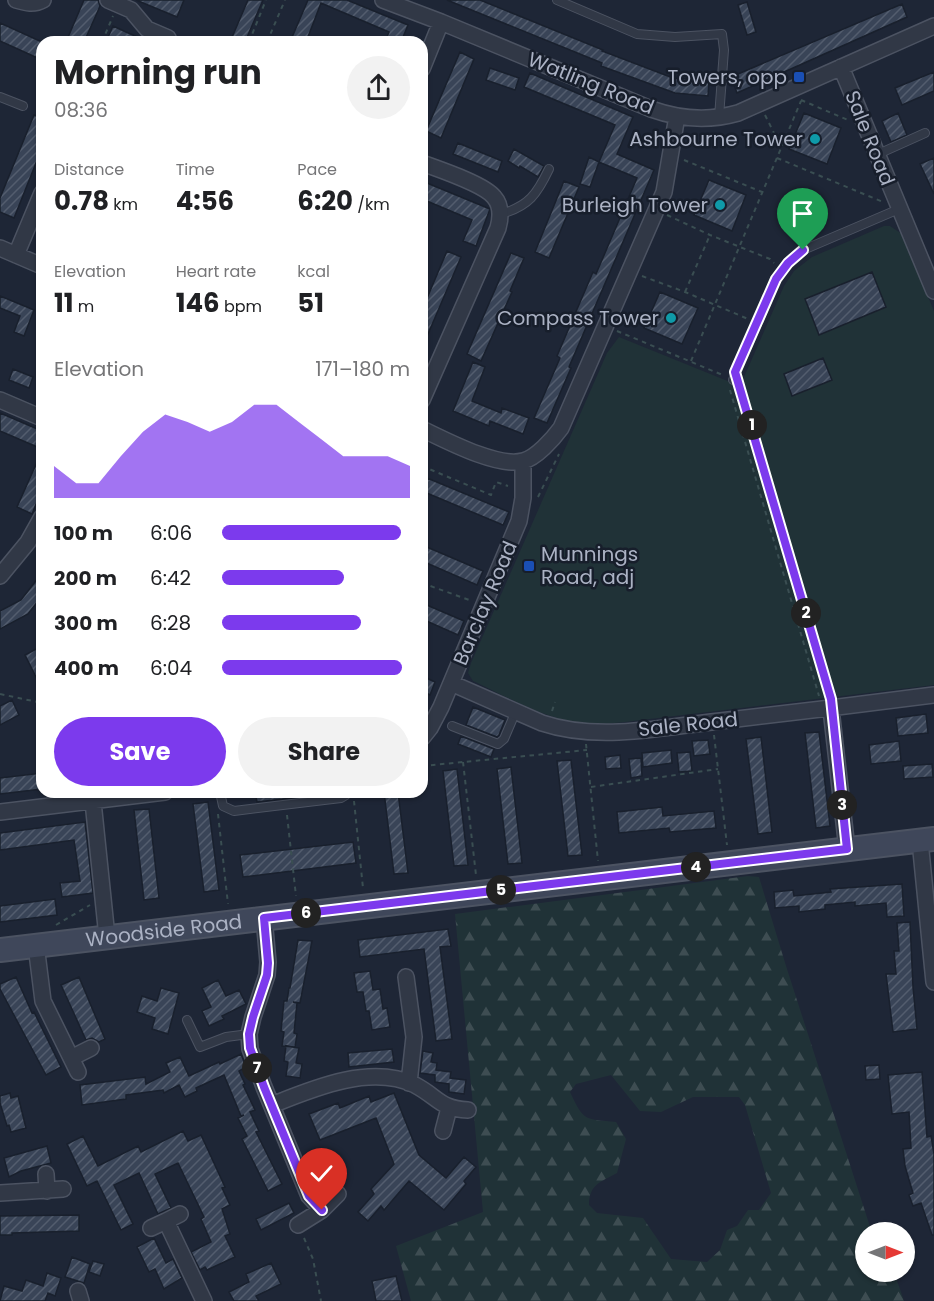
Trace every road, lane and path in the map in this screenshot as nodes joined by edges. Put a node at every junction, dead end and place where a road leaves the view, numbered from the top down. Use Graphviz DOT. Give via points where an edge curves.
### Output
graph roads {
  1 [pos="16,0"];
  2 [pos="43,0"];
  3 [pos="266,0"];
  4 [pos="285,0"];
  5 [pos="383,0"];
  6 [pos="557,0"];
  7 [pos="123,4"];
  8 [pos="441,22"];
  9 [pos="934,26"];
  10 [pos="105,36"];
  11 [pos="163,36"];
  12 [pos="251,36"];
  13 [pos="270,36"];
  14 [pos="428,54"];
  15 [pos="841,67"];
  16 [pos="799,94"];
  17 [pos="0,97"];
  18 [pos="760,104"];
  19 [pos="23,106"];
  20 [pos="676,116"];
  21 [pos="719,117"];
  22 [pos="861,118"];
  23 [pos="925,133"];
  24 [pos="781,147"];
  25 [pos="671,155"];
  26 [pos="876,155"];
  27 [pos="777,158"];
  28 [pos="428,165"];
  29 [pos="549,169"];
  30 [pos="762,192"];
  31 [pos="36,207"];
  32 [pos="899,209"];
  33 [pos="656,211"];
  34 [pos="501,214"];
  35 [pos="710,235"];
  36 [pos="739,246"];
  37 [pos="0,248"];
  38 [pos="16,255"];
  39 [pos="36,263"];
  40 [pos="783,270"];
  41 [pos="630,271"];
  42 [pos="934,291"];
  43 [pos="685,292"];
  44 [pos="713,304"];
  45 [pos="756,323"];
  46 [pos="606,326"];
  47 [pos="691,361"];
  48 [pos="731,379"];
  49 [pos="428,386"];
  50 [pos="0,400"];
  51 [pos="36,415"];
  52 [pos="561,428"];
  53 [pos="428,432"];
  54 [pos="523,461"];
  55 [pos="428,469"];
  56 [pos="522,492"];
  57 [pos="522,512"];
  58 [pos="36,528"];
  59 [pos="0,576"];
  60 [pos="428,585"];
  61 [pos="482,611"];
  62 [pos="451,683"];
  63 [pos="0,694"];
  64 [pos="934,695"];
  65 [pos="36,702"];
  66 [pos="831,709"];
  67 [pos="516,711"];
  68 [pos="713,722"];
  69 [pos="453,726"];
  70 [pos="428,730"];
  71 [pos="585,732"];
  72 [pos="587,750"];
  73 [pos="463,762"];
  74 [pos="428,763"];
  75 [pos="428,765"];
  76 [pos="432,765"];
  77 [pos="718,769"];
  78 [pos="591,787"];
  79 [pos="80,798"];
  80 [pos="92,798"];
  81 [pos="221,798"];
  82 [pos="341,798"];
  83 [pos="354,798"];
  84 [pos="286,805"];
  85 [pos="0,812"];
  86 [pos="218,815"];
  87 [pos="927,840"];
  88 [pos="728,849"];
  89 [pos="847,849"];
  90 [pos="598,864"];
  91 [pos="476,878"];
  92 [pos="364,891"];
  93 [pos="104,899"];
  94 [pos="296,899"];
  95 [pos="229,907"];
  96 [pos="264,918"];
  97 [pos="53,927"];
  98 [pos="107,937"];
  99 [pos="36,945"];
  100 [pos="0,950"];
  101 [pos="406,977"];
  102 [pos="934,982"];
  103 [pos="186,1020"];
  104 [pos="249,1034"];
  105 [pos="91,1048"];
  106 [pos="409,1083"];
  107 [pos="272,1105"];
  108 [pos="448,1108"];
  109 [pos="468,1110"];
  110 [pos="443,1131"];
  111 [pos="46,1174"];
  112 [pos="63,1190"];
  113 [pos="47,1191"];
  114 [pos="0,1193"];
  115 [pos="338,1194"];
  116 [pos="322,1210"];
  117 [pos="180,1214"];
  118 [pos="166,1221"];
  119 [pos="298,1226"];
  120 [pos="151,1228"];
  121 [pos="204,1301"];
  122 [pos="321,1301"];
  1 -- 2 [label="street"];
  3 -- 12 [label="path"];
  4 -- 13 [label="path"];
  5 -- 8 [label="street, Watling Road"];
  6 -- 21 [label="lane" via="638,34 722,34"];
  7 -- 10 [label="path"];
  7 -- 11 [label="street" via="147,29"];
  8 -- 14 [label="street"];
  8 -- 20 [label="street, Watling Road"];
  9 -- 15 [label="street, Watling Road"];
  15 -- 16 [label="street, Watling Road"];
  15 -- 22 [label="street, Sale Road"];
  16 -- 18 [label="street, Watling Road"];
  16 -- 22 [label="path" via="851,122"];
  16 -- 24 [label="path"];
  17 -- 19 [label="lane"];
  18 -- 21 [label="street, Watling Road"];
  18 -- 24 [label="path"];
  20 -- 21 [label="street, Watling Road"];
  20 -- 25 [label="street"];
  22 -- 26 [label="street, Sale Road"];
  23 -- 26 [label="lane"];
  24 -- 27 [label="path"];
  25 -- 30 [label="path"];
  25 -- 33 [label="street"];
  26 -- 32 [label="street, Sale Road"];
  27 -- 30 [label="path"];
  27 -- 32 [label="path"];
  28 -- 34 [label="street" via="486,189 495,197"];
  29 -- 34 [label="lane" via="525,204"];
  30 -- 36 [label="path"];
  31 -- 38 [label="street"];
  32 -- 40 [label="lane, Sale Road" via="803,250"];
  32 -- 42 [label="street, Sale Road"];
  33 -- 35 [label="path"];
  33 -- 41 [label="street"];
  34 -- 49 [label="street"];
  35 -- 36 [label="path"];
  35 -- 43 [label="path"];
  36 -- 40 [label="path" via="770,259"];
  36 -- 44 [label="path"];
  37 -- 38 [label="street"];
  38 -- 39 [label="street"];
  40 -- 45 [label="lane, Sale Road"];
  41 -- 43 [label="path"];
  41 -- 46 [label="street"];
  43 -- 44 [label="path"];
  44 -- 45 [label="path"];
  44 -- 47 [label="path"];
  45 -- 48 [label="lane, Sale Road"];
  46 -- 47 [label="path"];
  46 -- 52 [label="street"];
  47 -- 48 [label="path"];
  48 -- 66 [label="path"];
  48 -- 66 [label="path" via="820,700"];
  50 -- 51 [label="street"];
  52 -- 54 [label="street" via="550,442"];
  52 -- 57 [label="path" via="564,442 531,513"];
  53 -- 54 [label="street" via="491,458"];
  54 -- 56 [label="street, Barclay Road"];
  55 -- 56 [label="path" via="491,495 496,482"];
  56 -- 57 [label="street, Barclay Road"];
  57 -- 61 [label="street, Barclay Road"];
  58 -- 59 [label="street"];
  60 -- 61 [label="path" via="478,604"];
  61 -- 62 [label="street, Barclay Road"];
  62 -- 67 [label="street, Sale Road"];
  62 -- 70 [label="street, Barclay Road"];
  63 -- 65 [label="path"];
  64 -- 66 [label="street, Sale Road"];
  66 -- 68 [label="street, Sale Road"];
  66 -- 89 [label="street"];
  67 -- 69 [label="lane" via="498,744"];
  67 -- 71 [label="street, Sale Road" via="558,728"];
  68 -- 71 [label="street, Sale Road"];
  68 -- 77 [label="path"];
  71 -- 72 [label="path"];
  72 -- 73 [label="path"];
  72 -- 78 [label="path"];
  73 -- 76 [label="path"];
  73 -- 91 [label="path"];
  74 -- 76 [label="path"];
  75 -- 76 [label="path"];
  77 -- 78 [label="path"];
  77 -- 88 [label="path"];
  78 -- 90 [label="path"];
  79 -- 85 [label="street"];
  80 -- 93 [label="street"];
  81 -- 84 [label="lane" via="223,806 234,811"];
  82 -- 84 [label="lane"];
  83 -- 92 [label="path"];
  84 -- 94 [label="path"];
  86 -- 95 [label="path"];
  87 -- 89 [label="street, Woodside Road"];
  87 -- 102 [label="street"];
  89 -- 96 [label="street, Woodside Road"];
  93 -- 97 [label="path"];
  93 -- 98 [label="street"];
  96 -- 98 [label="street, Woodside Road"];
  96 -- 104 [label="street" via="267,975"];
  98 -- 99 [label="street, Woodside Road"];
  99 -- 100 [label="street, Woodside Road"];
  99 -- 105 [label="street" via="44,1001 74,1065"];
  101 -- 106 [label="street" via="414,1037"];
  103 -- 104 [label="lane" via="200,1047"];
  104 -- 107 [label="street" via="250,1048"];
  106 -- 107 [label="street" via="353,1078"];
  106 -- 108 [label="street"];
  107 -- 116 [label="street" via="309,1196"];
  108 -- 109 [label="street"];
  108 -- 110 [label="street"];
  111 -- 113 [label="street"];
  112 -- 113 [label="street"];
  113 -- 114 [label="street"];
  115 -- 116 [label="street"];
  116 -- 119 [label="street"];
  117 -- 118 [label="street"];
  118 -- 120 [label="street"];
  118 -- 121 [label="street"];
  119 -- 122 [label="path" via="313,1258"];
}
